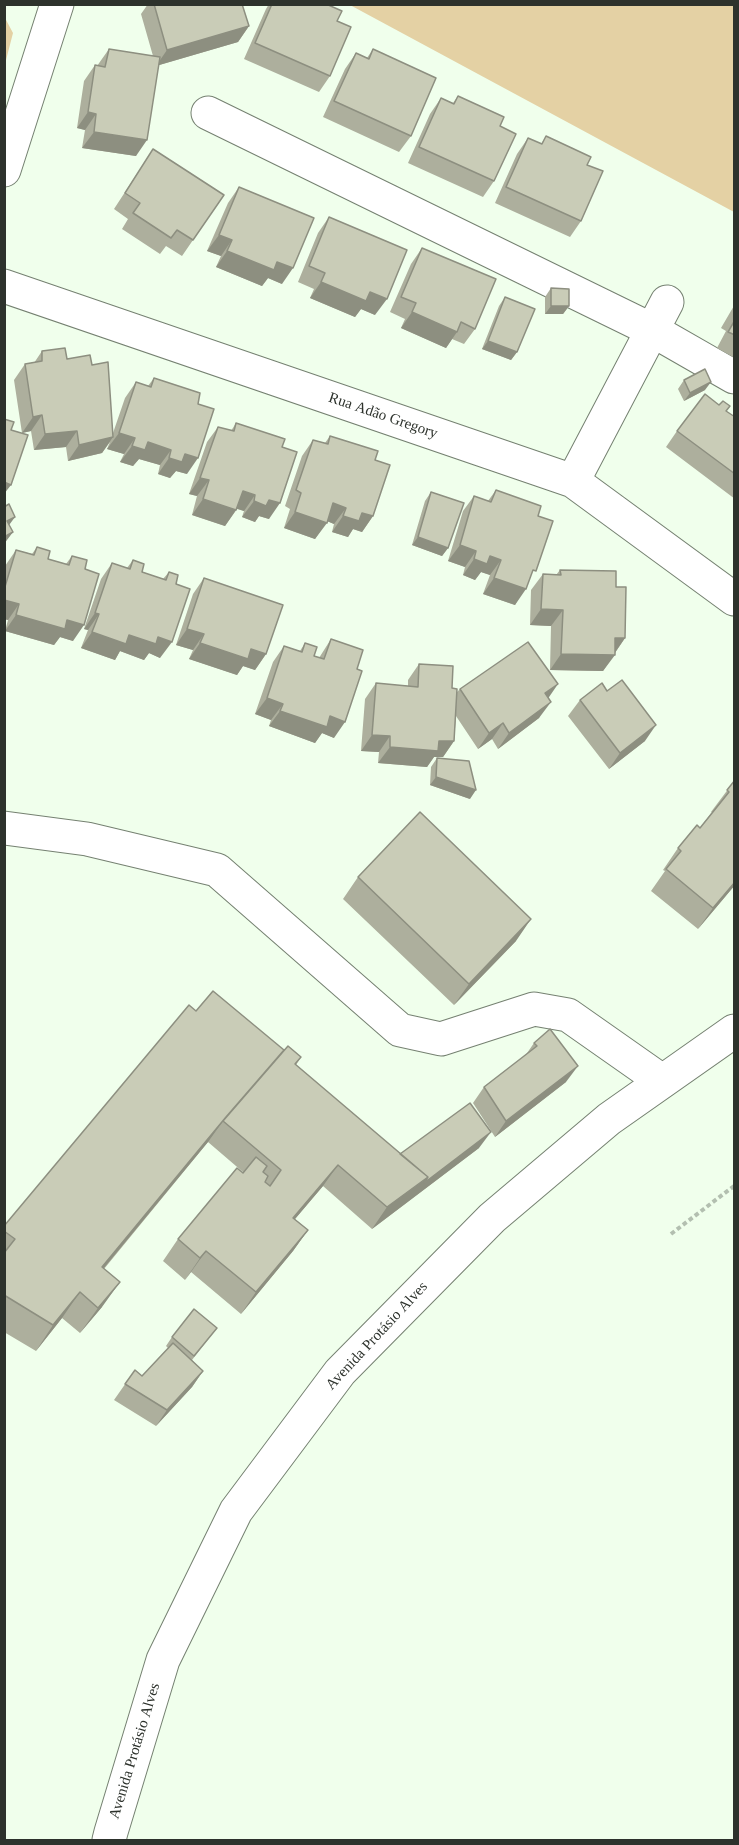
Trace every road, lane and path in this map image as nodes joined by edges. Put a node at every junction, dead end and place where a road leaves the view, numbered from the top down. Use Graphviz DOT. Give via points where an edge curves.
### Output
graph roads {
  1 [pos="57,4"];
  2 [pos="208,113"];
  3 [pos="4,170"];
  4 [pos="4,286"];
  5 [pos="660,316"];
  6 [pos="735,377"];
  7 [pos="573,481"];
  8 [pos="735,599"];
  9 [pos="4,828"];
  10 [pos="735,1031"];
  11 [pos="662,1082"];
  12 [pos="735,1186"];
  13 [pos="671,1234"];
  14 [pos="110,1840"];
  1 -- 3 [label="street"];
  2 -- 5 [label="street"];
  4 -- 7 [label="street, Rua Adão Gregory"];
  5 -- 6 [label="street"];
  5 -- 7 [label="street"];
  7 -- 8 [label="street, Rua Adão Gregory"];
  9 -- 11 [label="street" via="87,839 217,870 400,1030 441,1039 534,1009 568,1015"];
  10 -- 11 [label="street, Avenida Protásio Alves"];
  11 -- 14 [label="street, Avenida Protásio Alves" via="609,1119 492,1218 340,1372 236,1510 163,1660"];
  12 -- 13 [label="path"];
}
